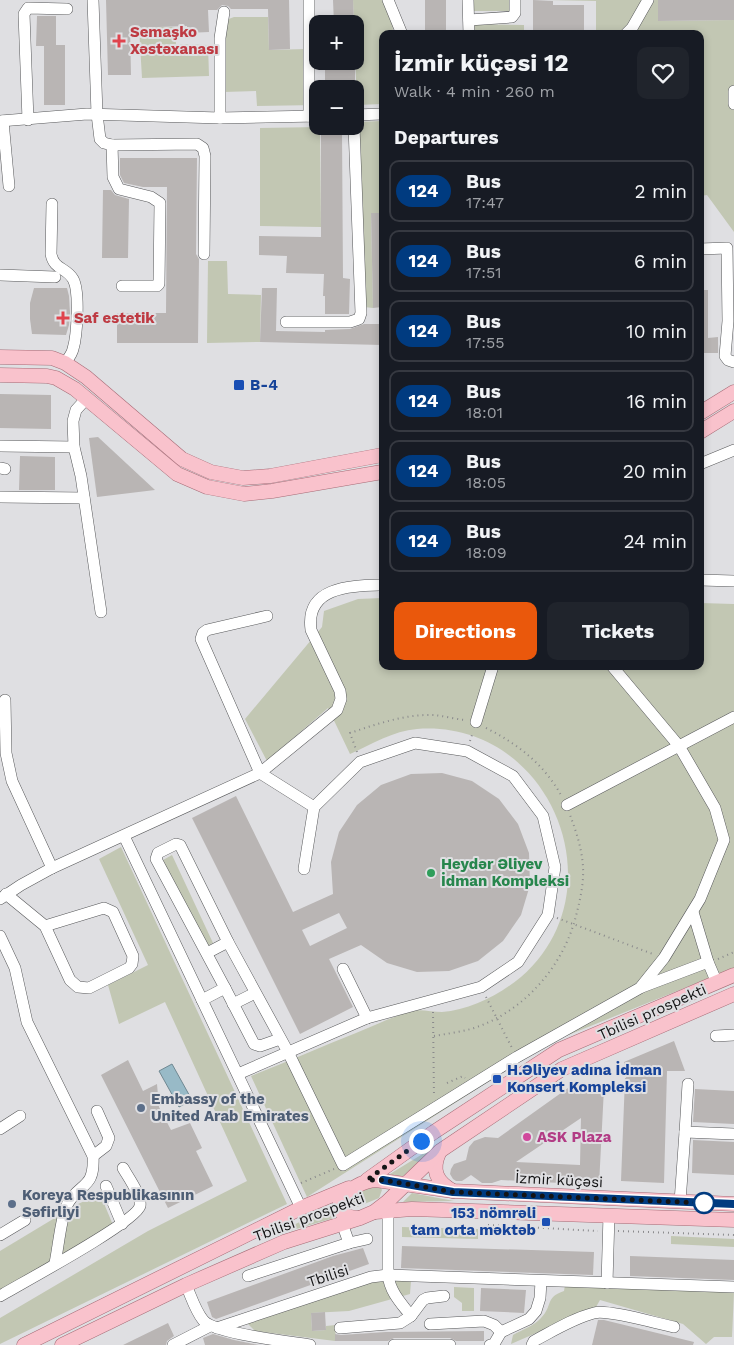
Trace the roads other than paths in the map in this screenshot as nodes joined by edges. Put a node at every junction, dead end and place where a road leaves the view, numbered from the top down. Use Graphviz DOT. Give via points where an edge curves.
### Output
graph roads {
  1 [pos="93,0"];
  2 [pos="309,0"];
  3 [pos="388,0"];
  4 [pos="468,0"];
  5 [pos="515,0"];
  6 [pos="648,0"];
  7 [pos="67,9"];
  8 [pos="224,12"];
  9 [pos="469,20"];
  10 [pos="400,30"];
  11 [pos="469,30"];
  12 [pos="630,30"];
  13 [pos="312,80"];
  14 [pos="734,91"];
  15 [pos="734,104"];
  16 [pos="97,114"];
  17 [pos="379,114"];
  18 [pos="364,115"];
  19 [pos="309,116"];
  20 [pos="220,118"];
  21 [pos="28,120"];
  22 [pos="2,121"];
  23 [pos="354,135"];
  24 [pos="112,144"];
  25 [pos="9,186"];
  26 [pos="52,204"];
  27 [pos="731,248"];
  28 [pos="704,249"];
  29 [pos="204,254"];
  30 [pos="0,274"];
  31 [pos="55,277"];
  32 [pos="122,286"];
  33 [pos="286,322"];
  34 [pos="730,339"];
  35 [pos="0,357"];
  36 [pos="734,362"];
  37 [pos="65,363"];
  38 [pos="0,375"];
  39 [pos="56,378"];
  40 [pos="734,392"];
  41 [pos="86,399"];
  42 [pos="704,411"];
  43 [pos="734,411"];
  44 [pos="704,430"];
  45 [pos="0,446"];
  46 [pos="74,447"];
  47 [pos="734,450"];
  48 [pos="379,456"];
  49 [pos="704,462"];
  50 [pos="379,473"];
  51 [pos="0,498"];
  52 [pos="84,498"];
  53 [pos="704,580"];
  54 [pos="734,581"];
  55 [pos="379,585"];
  56 [pos="102,612"];
  57 [pos="267,616"];
  58 [pos="492,670"];
  59 [pos="615,670"];
  60 [pos="5,700"];
  61 [pos="734,717"];
  62 [pos="476,722"];
  63 [pos="679,746"];
  64 [pos="260,773"];
  65 [pos="567,805"];
  66 [pos="314,807"];
  67 [pos="124,836"];
  68 [pos="729,839"];
  69 [pos="52,868"];
  70 [pos="304,869"];
  71 [pos="3,897"];
  72 [pos="693,912"];
  73 [pos="46,926"];
  74 [pos="0,936"];
  75 [pos="228,942"];
  76 [pos="207,953"];
  77 [pos="708,962"];
  78 [pos="343,969"];
  79 [pos="734,975"];
  80 [pos="717,983"];
  81 [pos="225,988"];
  82 [pos="640,988"];
  83 [pos="255,993"];
  84 [pos="734,994"];
  85 [pos="202,1000"];
  86 [pos="233,1004"];
  87 [pos="367,1018"];
  88 [pos="734,1035"];
  89 [pos="716,1036"];
  90 [pos="280,1039"];
  91 [pos="288,1052"];
  92 [pos="238,1074"];
  93 [pos="688,1084"];
  94 [pos="97,1112"];
  95 [pos="20,1116"];
  96 [pos="0,1129"];
  97 [pos="685,1132"];
  98 [pos="734,1134"];
  99 [pos="440,1151"];
  100 [pos="93,1156"];
  101 [pos="123,1168"];
  102 [pos="383,1180"];
  103 [pos="361,1183"];
  104 [pos="405,1185"];
  105 [pos="106,1186"];
  106 [pos="453,1192"];
  107 [pos="680,1202"];
  108 [pos="734,1204"];
  109 [pos="388,1206"];
  110 [pos="302,1208"];
  111 [pos="609,1215"];
  112 [pos="360,1218"];
  113 [pos="25,1220"];
  114 [pos="734,1220"];
  115 [pos="342,1223"];
  116 [pos="122,1224"];
  117 [pos="0,1235"];
  118 [pos="367,1239"];
  119 [pos="349,1243"];
  120 [pos="55,1264"];
  121 [pos="388,1275"];
  122 [pos="248,1276"];
  123 [pos="541,1281"];
  124 [pos="607,1283"];
  125 [pos="186,1285"];
  126 [pos="734,1287"];
  127 [pos="0,1296"];
  128 [pos="444,1296"];
  129 [pos="411,1316"];
  130 [pos="430,1324"];
  131 [pos="213,1327"];
  132 [pos="674,1327"];
  133 [pos="340,1328"];
  134 [pos="501,1332"];
  135 [pos="24,1345"];
  136 [pos="62,1345"];
  137 [pos="173,1345"];
  138 [pos="310,1345"];
  139 [pos="394,1345"];
  140 [pos="450,1345"];
  141 [pos="494,1345"];
  142 [pos="532,1345"];
  1 -- 16 [label="street"];
  2 -- 13 [label="street"];
  3 -- 10 [label="street"];
  4 -- 9 [label="street"];
  5 -- 9 [label="street" via="512,16"];
  6 -- 12 [label="street"];
  7 -- 21 [label="street" via="28,8 24,14"];
  8 -- 20 [label="street" via="220,38"];
  9 -- 11 [label="street"];
  14 -- 15 [label="street"];
  16 -- 20 [label="street"];
  16 -- 21 [label="street"];
  16 -- 24 [label="street" via="100,139"];
  17 -- 18 [label="street"];
  19 -- 20 [label="street"];
  21 -- 22 [label="street"];
  22 -- 25 [label="street"];
  23 -- 33 [label="street" via="362,313 359,319 350,322"];
  24 -- 29 [label="street" via="197,144 203,148"];
  24 -- 32 [label="street" via="113,177 119,189 152,197 160,203 159,284"];
  26 -- 37 [label="street" via="52,262 67,271 77,287 73,351"];
  27 -- 28 [label="street"];
  27 -- 34 [label="street" via="728,282"];
  30 -- 31 [label="street"];
  34 -- 36 [label="street" via="725,356"];
  35 -- 37 [label="main road" via="52,358"];
  37 -- 39 [label="main road"];
  37 -- 48 [label="main road" via="86,377 182,460 211,472 243,478 270,476"];
  38 -- 39 [label="main road"];
  39 -- 41 [label="main road"];
  40 -- 42 [label="main road"];
  41 -- 46 [label="street" via="74,416"];
  41 -- 50 [label="main road" via="177,474 222,491 244,494 272,491"];
  43 -- 44 [label="main road"];
  45 -- 46 [label="street"];
  46 -- 52 [label="street"];
  47 -- 49 [label="street"];
  51 -- 52 [label="street"];
  52 -- 56 [label="street"];
  53 -- 54 [label="street"];
  55 -- 64 [label="street" via="349,586 320,597 312,610 311,630 341,699 337,710"];
  57 -- 64 [label="street" via="207,630 201,639"];
  58 -- 62 [label="street"];
  59 -- 63 [label="street"];
  60 -- 69 [label="street" via="6,753 12,781"];
  61 -- 63 [label="street"];
  63 -- 65 [label="street"];
  63 -- 68 [label="street"];
  64 -- 66 [label="street"];
  64 -- 67 [label="street"];
  66 -- 70 [label="street"];
  66 -- 87 [label="street" via="360,762 415,744 467,751 513,776 543,816 555,867 548,915 518,962 481,987"];
  67 -- 69 [label="street"];
  67 -- 85 [label="street"];
  68 -- 72 [label="street"];
  69 -- 71 [label="street"];
  71 -- 73 [label="street"];
  72 -- 77 [label="street"];
  72 -- 82 [label="street" via="664,958"];
  73 -- 73 [label="street" via="70,980 78,987 89,988 132,964 133,956 113,912 109,910 104,908"];
  74 -- 100 [label="street" via="15,968 27,1022"];
  75 -- 76 [label="street"];
  75 -- 76 [label="street" via="180,845 158,853 156,859"];
  75 -- 83 [label="street"];
  76 -- 81 [label="street"];
  77 -- 80 [label="street"];
  77 -- 82 [label="street"];
  78 -- 87 [label="street"];
  79 -- 80 [label="main road, Tbilisi prospekti"];
  80 -- 103 [label="main road, Tbilisi prospekti" via="559,1050"];
  81 -- 85 [label="street"];
  81 -- 86 [label="street"];
  82 -- 91 [label="street" via="517,1057 343,1165"];
  83 -- 86 [label="street"];
  83 -- 90 [label="street"];
  84 -- 99 [label="main road, Tbilisi prospekti" via="562,1069"];
  85 -- 92 [label="street"];
  86 -- 90 [label="street" via="254,1044 260,1046"];
  87 -- 91 [label="street"];
  88 -- 89 [label="street"];
  90 -- 91 [label="street"];
  91 -- 92 [label="street"];
  92 -- 110 [label="street"];
  93 -- 97 [label="street"];
  94 -- 100 [label="street" via="109,1138 106,1146"];
  95 -- 96 [label="street"];
  97 -- 98 [label="street"];
  97 -- 107 [label="street"];
  99 -- 104 [label="main road, Tbilisi prospekti"];
  99 -- 106 [label="main road" via="435,1170 443,1185"];
  100 -- 120 [label="street" via="90,1180 65,1208"];
  101 -- 116 [label="street" via="139,1197 140,1206"];
  102 -- 103 [label="main road, İzmir küçəsi"];
  102 -- 104 [label="main road, İzmir küçəsi"];
  102 -- 109 [label="main road" via="391,1190"];
  103 -- 110 [label="main road, Tbilisi prospekti"];
  103 -- 112 [label="main road" via="342,1198 340,1210 346,1216"];
  104 -- 106 [label="main road, İzmir küçəsi"];
  104 -- 109 [label="main road, Tbilisi prospekti"];
  105 -- 116 [label="street"];
  106 -- 107 [label="main road, İzmir küçəsi"];
  107 -- 108 [label="main road, İzmir küçəsi"];
  109 -- 111 [label="main road"];
  109 -- 112 [label="main road, Tbilisi prospekti"];
  109 -- 121 [label="street"];
  110 -- 135 [label="main road, Tbilisi prospekti"];
  111 -- 114 [label="main road"];
  111 -- 124 [label="street"];
  112 -- 115 [label="main road, Tbilisi prospekti"];
  113 -- 117 [label="street"];
  115 -- 119 [label="street"];
  115 -- 125 [label="main road, Tbilisi prospekti" via="284,1242"];
  116 -- 120 [label="street"];
  118 -- 119 [label="street"];
  119 -- 122 [label="street"];
  120 -- 127 [label="street"];
  121 -- 123 [label="street, Tbilisi"];
  121 -- 129 [label="street" via="391,1290"];
  121 -- 131 [label="street, Tbilisi" via="371,1277"];
  123 -- 124 [label="street, Tbilisi"];
  123 -- 134 [label="street" via="536,1311 529,1319"];
  124 -- 126 [label="street, Tbilisi"];
  125 -- 131 [label="street" via="203,1320"];
  125 -- 136 [label="main road, Tbilisi prospekti"];
  128 -- 129 [label="street" via="423,1300"];
  129 -- 133 [label="street" via="400,1323"];
  130 -- 134 [label="street" via="484,1321"];
  131 -- 137 [label="street, Tbilisi"];
  131 -- 138 [label="street"];
  132 -- 142 [label="street" via="596,1312 534,1341"];
  134 -- 141 [label="street"];
  139 -- 140 [label="street"];
}
